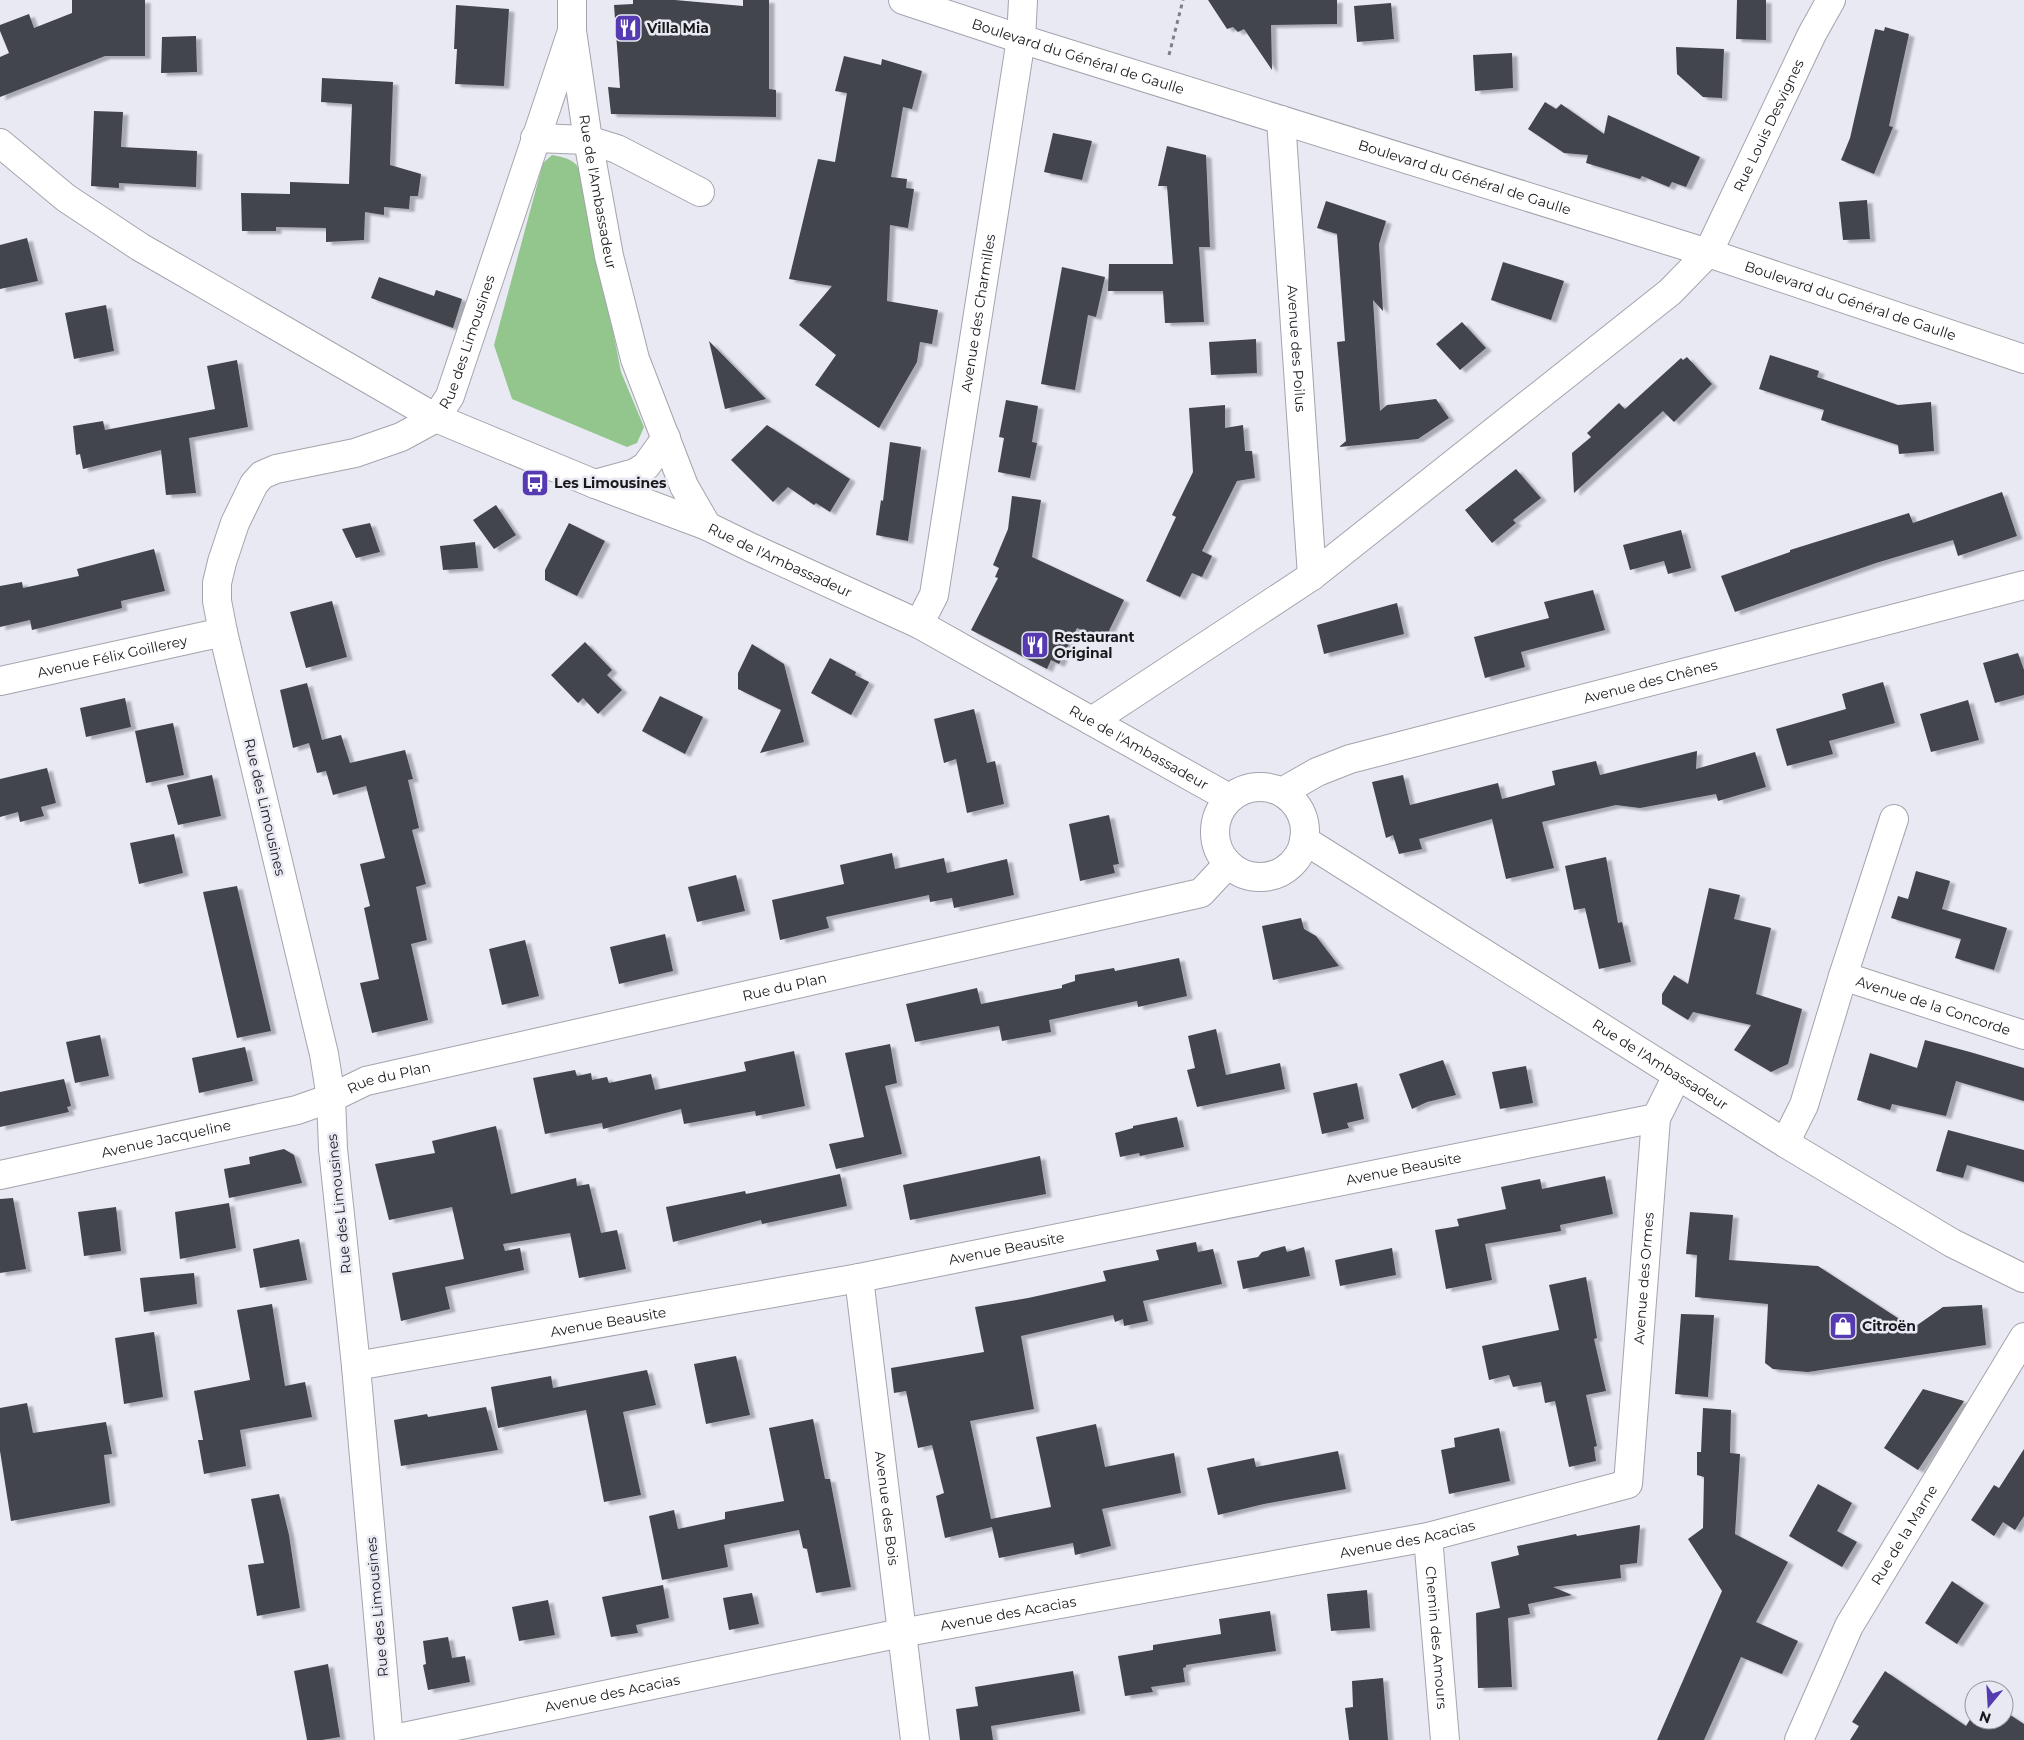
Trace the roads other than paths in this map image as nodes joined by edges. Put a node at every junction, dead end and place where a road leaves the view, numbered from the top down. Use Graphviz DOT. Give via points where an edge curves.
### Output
graph roads {
  1 [pos="572,0"];
  2 [pos="903,0"];
  3 [pos="1022,0"];
  4 [pos="1831,0"];
  5 [pos="572,31"];
  6 [pos="1021,39"];
  7 [pos="1281,120"];
  8 [pos="535,138"];
  9 [pos="588,140"];
  10 [pos="0,144"];
  11 [pos="700,192"];
  12 [pos="1708,253"];
  13 [pos="2024,359"];
  14 [pos="436,418"];
  15 [pos="666,438"];
  16 [pos="595,484"];
  17 [pos="707,526"];
  18 [pos="1312,576"];
  19 [pos="2024,585"];
  20 [pos="919,624"];
  21 [pos="224,632"];
  22 [pos="0,681"];
  23 [pos="1092,720"];
  24 [pos="1282,792"];
  25 [pos="1230,798"];
  26 [pos="1894,818"];
  27 [pos="1304,840"];
  28 [pos="1228,864"];
  29 [pos="1843,976"];
  30 [pos="2024,1035"];
  31 [pos="1677,1076"];
  32 [pos="331,1098"];
  33 [pos="1656,1118"];
  34 [pos="1785,1143"];
  35 [pos="0,1175"];
  36 [pos="859,1278"];
  37 [pos="2024,1284"];
  38 [pos="2024,1337"];
  39 [pos="356,1366"];
  40 [pos="1628,1484"];
  41 [pos="1428,1537"];
  42 [pos="901,1633"];
  43 [pos="389,1740"];
  44 [pos="915,1740"];
  45 [pos="1446,1740"];
  46 [pos="1799,1740"];
  1 -- 5 [label="street, Rue de l'Ambassadeur"];
  2 -- 6 [label="street, Boulevard du Général de Gaulle"];
  3 -- 6 [label="street, Avenue des Charmilles"];
  4 -- 12 [label="street, Rue Louis Desvignes"];
  5 -- 8 [label="street, Rue des Limousines"];
  5 -- 9 [label="street, Rue de l'Ambassadeur"];
  6 -- 7 [label="street, Boulevard du Général de Gaulle"];
  6 -- 20 [label="street, Avenue des Charmilles" via="934,595"];
  7 -- 12 [label="street, Boulevard du Général de Gaulle"];
  7 -- 18 [label="street, Avenue des Poilus"];
  8 -- 9 [label="street"];
  8 -- 14 [label="street, Rue des Limousines" via="450,396"];
  9 -- 11 [label="street" via="617,149"];
  9 -- 15 [label="street, Rue de l'Ambassadeur" via="609,256 635,358"];
  10 -- 14 [label="street" via="66,198 140,247"];
  12 -- 13 [label="street, Boulevard du Général de Gaulle"];
  12 -- 18 [label="street, Rue Louis Desvignes" via="1670,292"];
  14 -- 16 [label="street"];
  14 -- 21 [label="street, Rue des Limousines" via="401,437 355,453 276,469 262,475 254,484 235,523 220,569 217,601"];
  15 -- 16 [label="street" via="646,466 635,473"];
  15 -- 17 [label="street, Rue de l'Ambassadeur" via="684,486"];
  16 -- 17 [label="street"];
  17 -- 20 [label="street, Rue de l'Ambassadeur"];
  18 -- 23 [label="street, Rue Louis Desvignes"];
  19 -- 24 [label="street, Avenue des Chênes" via="1350,759 1317,772"];
  20 -- 23 [label="street, Rue de l'Ambassadeur"];
  21 -- 22 [label="street, Avenue Félix Goillerey"];
  21 -- 32 [label="street, Rue des Limousines" via="324,1054"];
  23 -- 25 [label="street, Rue de l'Ambassadeur"];
  24 -- 25 [label="street" via="1269,787 1255,787 1241,790"];
  24 -- 27 [label="street" via="1301,812"];
  25 -- 28 [label="street" via="1220,808 1215,823 1219,852"];
  26 -- 29 [label="street, Avenue de la Concorde"];
  27 -- 28 [label="street" via="1292,864 1280,872 1254,877"];
  27 -- 31 [label="street, Rue de l'Ambassadeur"];
  28 -- 32 [label="street, Rue du Plan" via="1201,893 366,1081"];
  29 -- 30 [label="street, Avenue de la Concorde"];
  29 -- 34 [label="street, Avenue de la Concorde" via="1804,1105"];
  31 -- 33 [label="street, Avenue des Ormes"];
  31 -- 34 [label="street, Rue de l'Ambassadeur"];
  32 -- 35 [label="street, Avenue Jacqueline" via="297,1110"];
  32 -- 39 [label="street, Rue des Limousines" via="333,1148"];
  33 -- 36 [label="street, Avenue Beausite"];
  33 -- 40 [label="street, Avenue des Ormes"];
  34 -- 37 [label="street, Rue de l'Ambassadeur"];
  36 -- 39 [label="street, Avenue Beausite"];
  36 -- 42 [label="street, Avenue des Bois"];
  38 -- 46 [label="street, Rue de la Marne" via="1849,1626"];
  39 -- 43 [label="street, Rue des Limousines"];
  40 -- 41 [label="street, Avenue des Acacias"];
  41 -- 42 [label="street, Avenue des Acacias"];
  41 -- 45 [label="street, Chemin des Amours"];
  42 -- 43 [label="street, Avenue des Acacias"];
  42 -- 44 [label="street, Avenue des Bois"];
}
